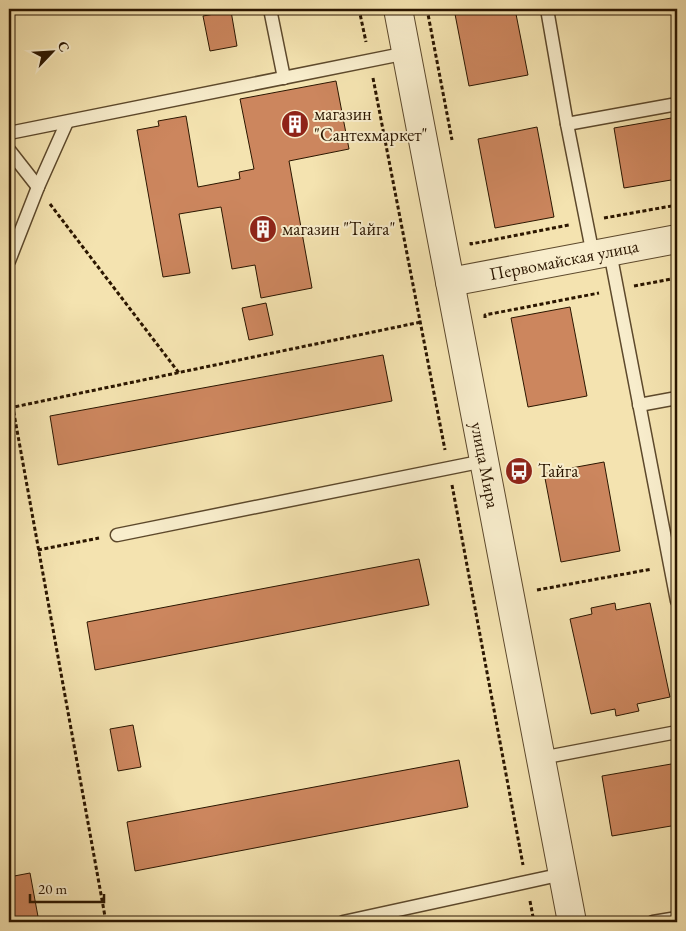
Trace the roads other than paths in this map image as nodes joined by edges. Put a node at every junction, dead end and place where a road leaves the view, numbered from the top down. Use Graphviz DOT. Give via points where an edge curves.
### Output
graph roads {
  1 [pos="270,9"];
  2 [pos="398,9"];
  3 [pos="547,9"];
  4 [pos="407,53"];
  5 [pos="284,78"];
  6 [pos="677,104"];
  7 [pos="67,122"];
  8 [pos="568,124"];
  9 [pos="9,133"];
  10 [pos="9,150"];
  11 [pos="38,188"];
  12 [pos="677,239"];
  13 [pos="601,253"];
  14 [pos="9,261"];
  15 [pos="450,282"];
  16 [pos="677,398"];
  17 [pos="639,405"];
  18 [pos="484,461"];
  19 [pos="117,535"];
  20 [pos="677,601"];
  21 [pos="677,732"];
  22 [pos="541,758"];
  23 [pos="563,874"];
  24 [pos="677,918"];
  25 [pos="343,922"];
  26 [pos="572,922"];
  27 [pos="653,922"];
  1 -- 5 [label="lane"];
  2 -- 4 [label="street, улица Мира"];
  3 -- 8 [label="lane"];
  4 -- 5 [label="lane"];
  4 -- 15 [label="street, улица Мира"];
  5 -- 7 [label="lane"];
  6 -- 8 [label="lane"];
  7 -- 9 [label="lane"];
  7 -- 11 [label="lane"];
  8 -- 13 [label="lane"];
  10 -- 11 [label="lane"];
  11 -- 14 [label="lane"];
  12 -- 13 [label="street, Первомайская улица"];
  13 -- 15 [label="street, Первомайская улица"];
  13 -- 17 [label="lane" via="617,289"];
  15 -- 18 [label="street, улица Мира"];
  16 -- 17 [label="lane"];
  17 -- 20 [label="lane"];
  18 -- 19 [label="lane"];
  18 -- 22 [label="street, улица Мира"];
  21 -- 22 [label="lane"];
  22 -- 23 [label="street, улица Мира"];
  23 -- 25 [label="lane"];
  23 -- 26 [label="street, улица Мира"];
  24 -- 27 [label="lane"];
}
